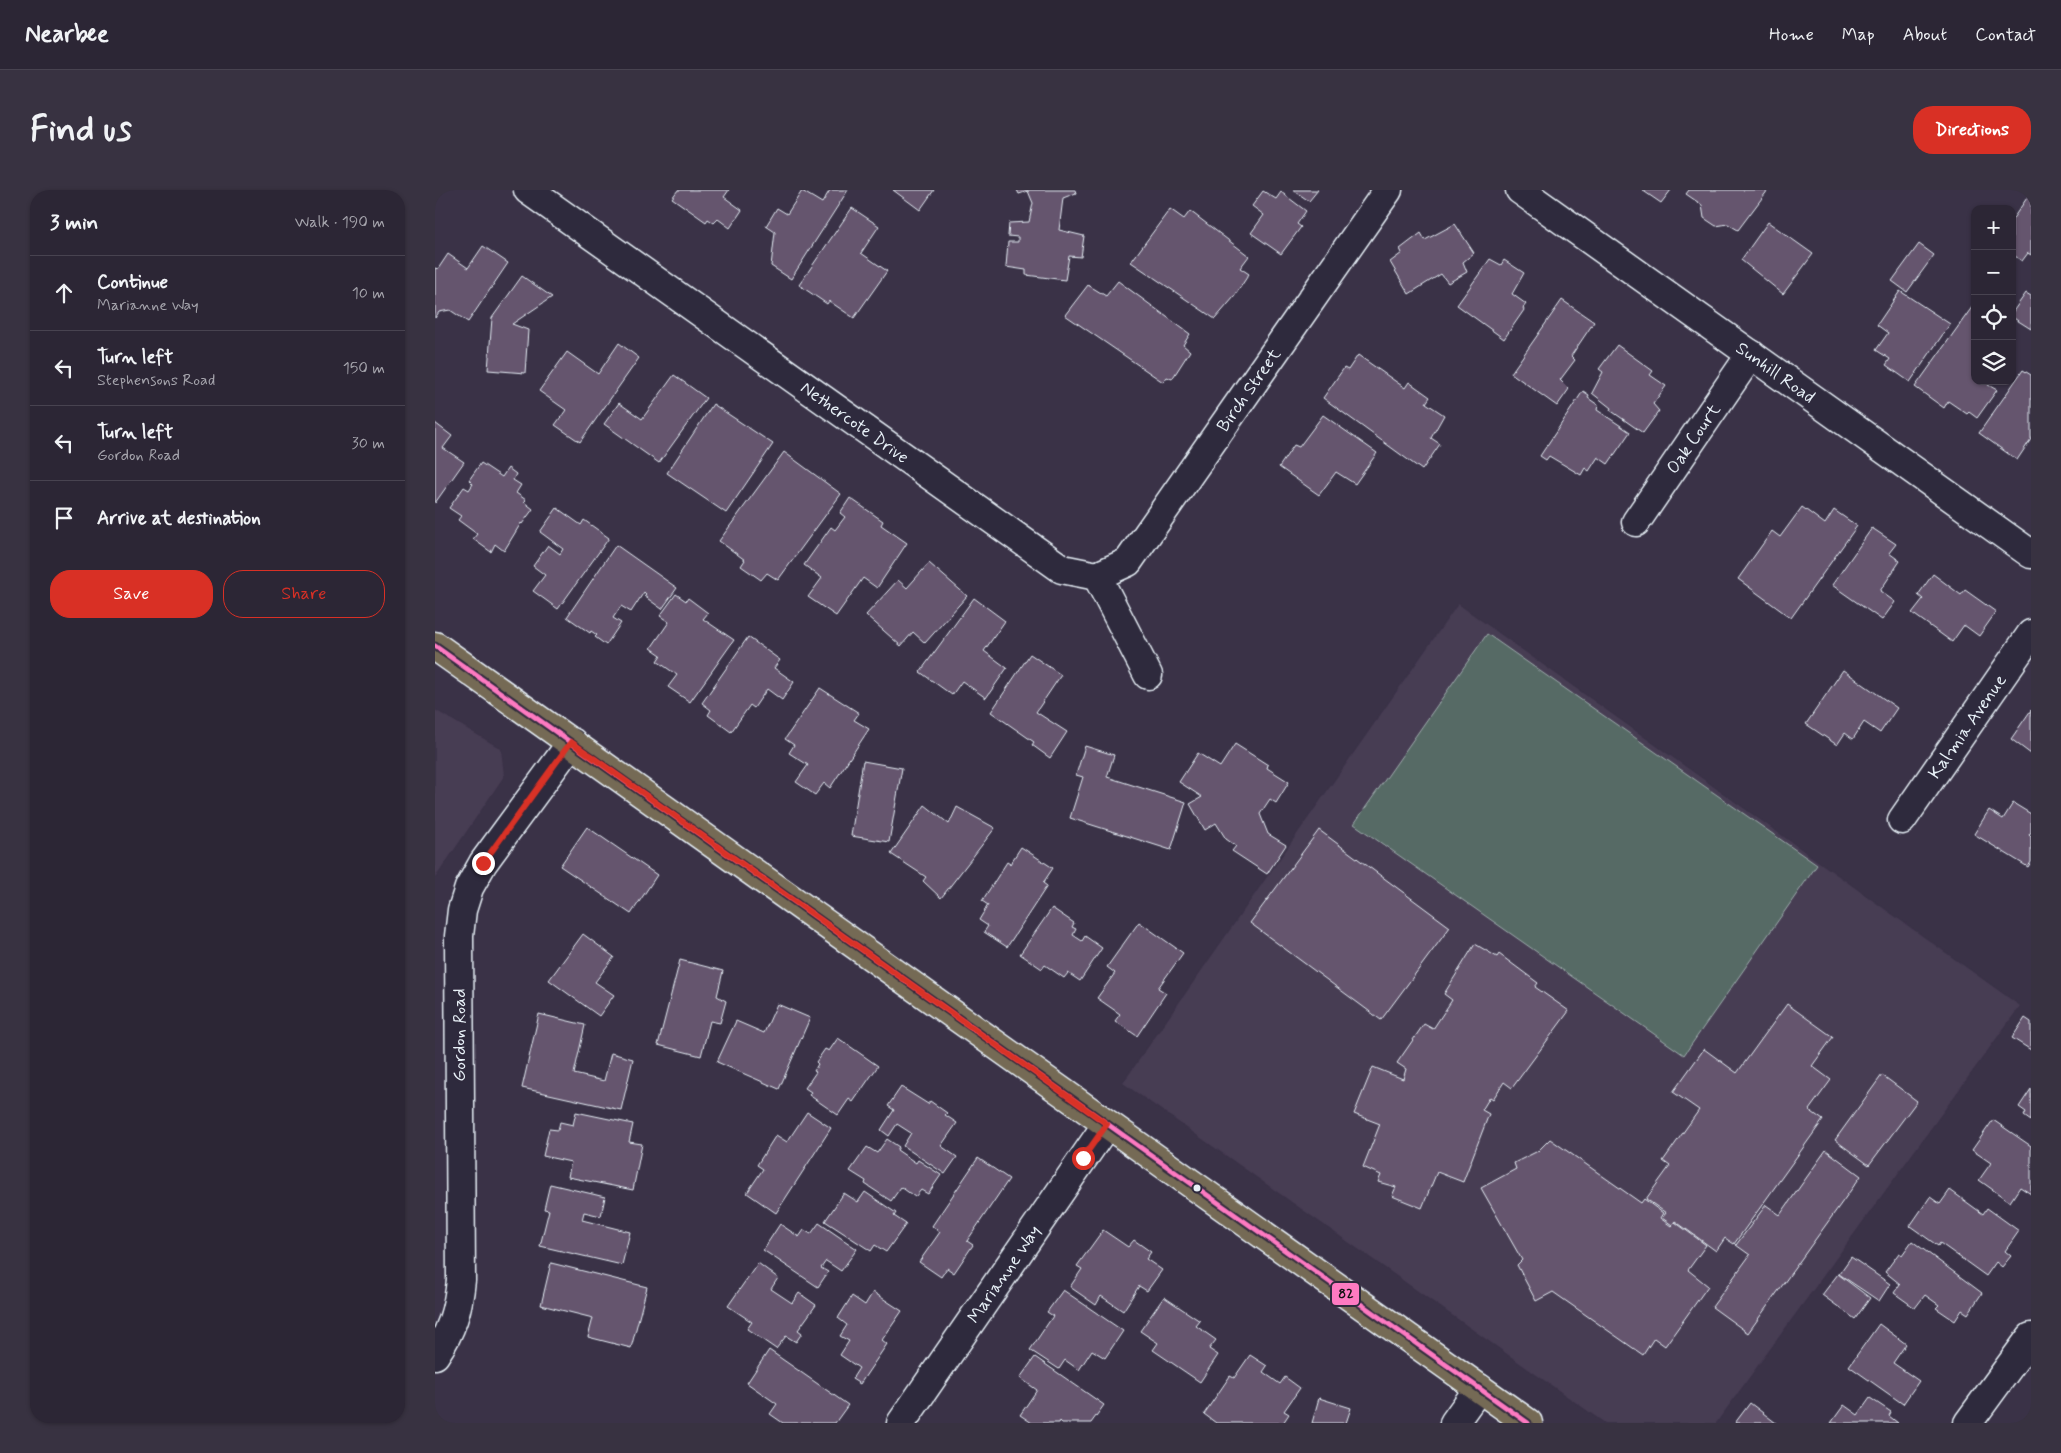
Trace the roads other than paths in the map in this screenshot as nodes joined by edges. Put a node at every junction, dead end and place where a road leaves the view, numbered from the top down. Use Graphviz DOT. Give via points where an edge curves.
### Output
graph roads {
  1 [pos="528,190"];
  2 [pos="1388,190"];
  3 [pos="1520,190"];
  4 [pos="1751,354"];
  5 [pos="1636,522"];
  6 [pos="2031,554"];
  7 [pos="1097,576"];
  8 [pos="2031,634"];
  9 [pos="435,646"];
  10 [pos="1148,675"];
  11 [pos="571,742"];
  12 [pos="1901,820"];
  13 [pos="1107,1124"];
  14 [pos="2031,1336"];
  15 [pos="435,1355"];
  16 [pos="1479,1388"];
  17 [pos="901,1423"];
  18 [pos="1454,1423"];
  19 [pos="1528,1423"];
  20 [pos="1968,1423"];
  1 -- 7 [label="street, Nethercote Drive" via="1063,569"];
  2 -- 7 [label="street, Birch Street" via="1128,562"];
  3 -- 4 [label="street, Sunhill Road"];
  4 -- 5 [label="street, Oak Court"];
  4 -- 6 [label="street, Sunhill Road"];
  7 -- 10 [label="street"];
  8 -- 12 [label="street, Kalmia Avenue"];
  9 -- 11 [label="main road"];
  11 -- 13 [label="main road"];
  11 -- 15 [label="street, Gordon Road" via="483,863 469,888 462,910 459,936 461,1280 454,1321"];
  13 -- 16 [label="main road"];
  13 -- 17 [label="street, Marianne Way"];
  14 -- 20 [label="street"];
  16 -- 18 [label="street"];
  16 -- 19 [label="main road"];
}
